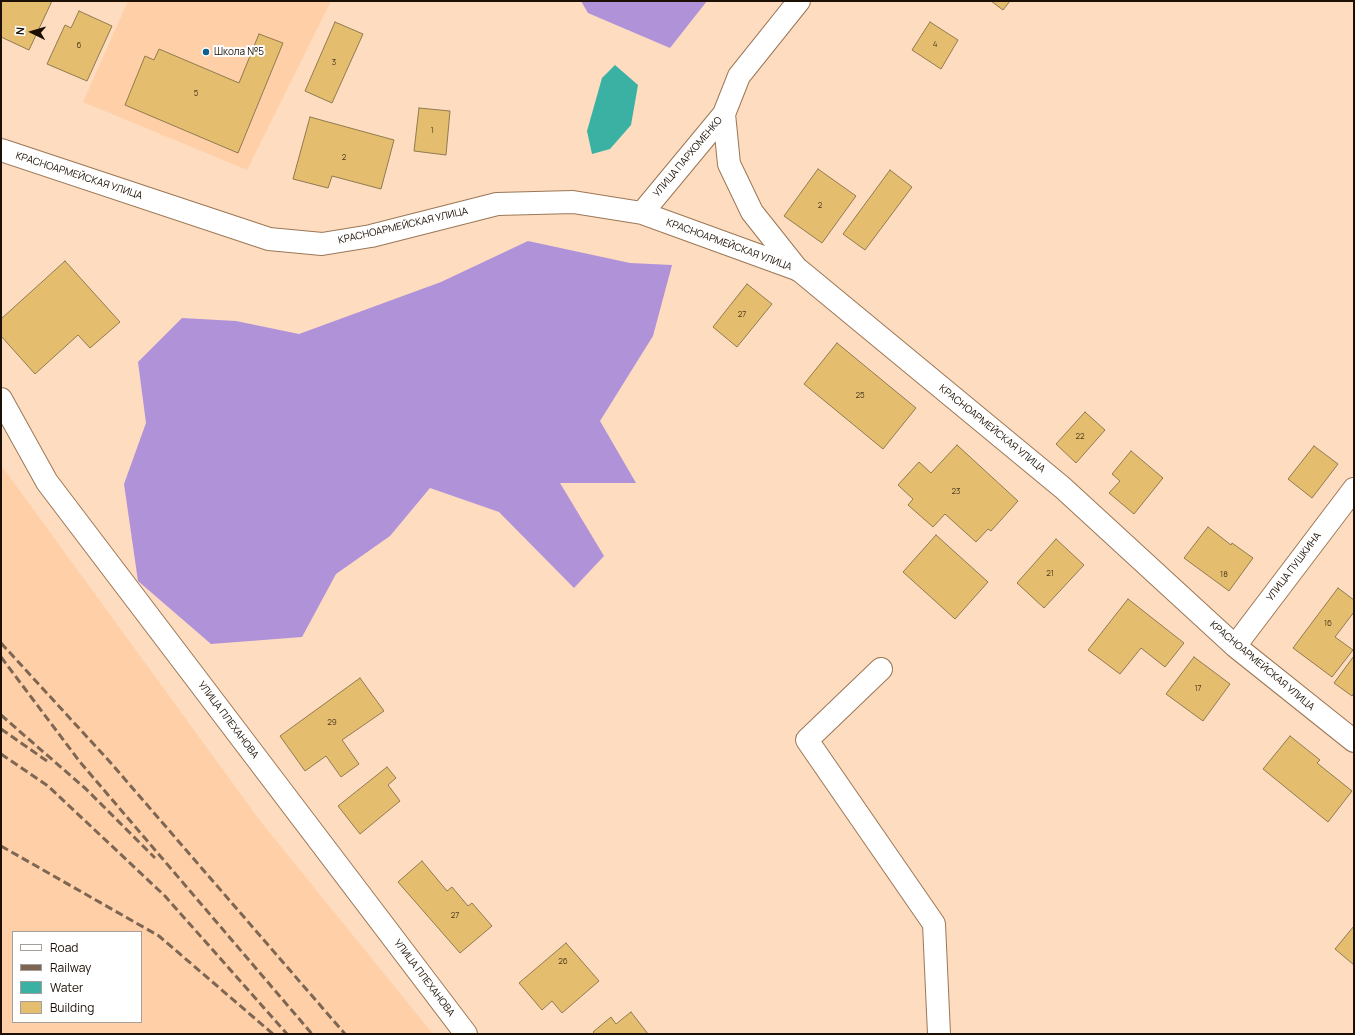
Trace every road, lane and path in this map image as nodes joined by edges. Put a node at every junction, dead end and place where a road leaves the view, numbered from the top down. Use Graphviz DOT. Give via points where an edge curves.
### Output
graph roads {
  1 [pos="799,1"];
  2 [pos="724,114"];
  3 [pos="1,150"];
  4 [pos="642,213"];
  5 [pos="799,270"];
  6 [pos="1,399"];
  7 [pos="1354,489"];
  8 [pos="1235,646"];
  9 [pos="881,669"];
  10 [pos="1354,741"];
  11 [pos="466,1034"];
  12 [pos="939,1034"];
  1 -- 2 [label="street, УЛИЦА ПАРХОМЕНКО" via="739,76"];
  2 -- 4 [label="street, УЛИЦА ПАРХОМЕНКО"];
  2 -- 5 [label="street" via="729,164 752,212"];
  3 -- 4 [label="street, КРАСНОАРМЕЙСКАЯ УЛИЦА" via="269,239 284,241 322,244 371,236 497,204 574,202"];
  4 -- 5 [label="street, КРАСНОАРМЕЙСКАЯ УЛИЦА"];
  5 -- 8 [label="street, КРАСНОАРМЕЙСКАЯ УЛИЦА" via="1063,488"];
  6 -- 11 [label="street, УЛИЦА ПЛЕХАНОВА" via="47,482"];
  7 -- 8 [label="street, УЛИЦА ПУШКИНА"];
  8 -- 10 [label="street, КРАСНОАРМЕЙСКАЯ УЛИЦА"];
  9 -- 12 [label="street" via="807,740 934,924"];
}
